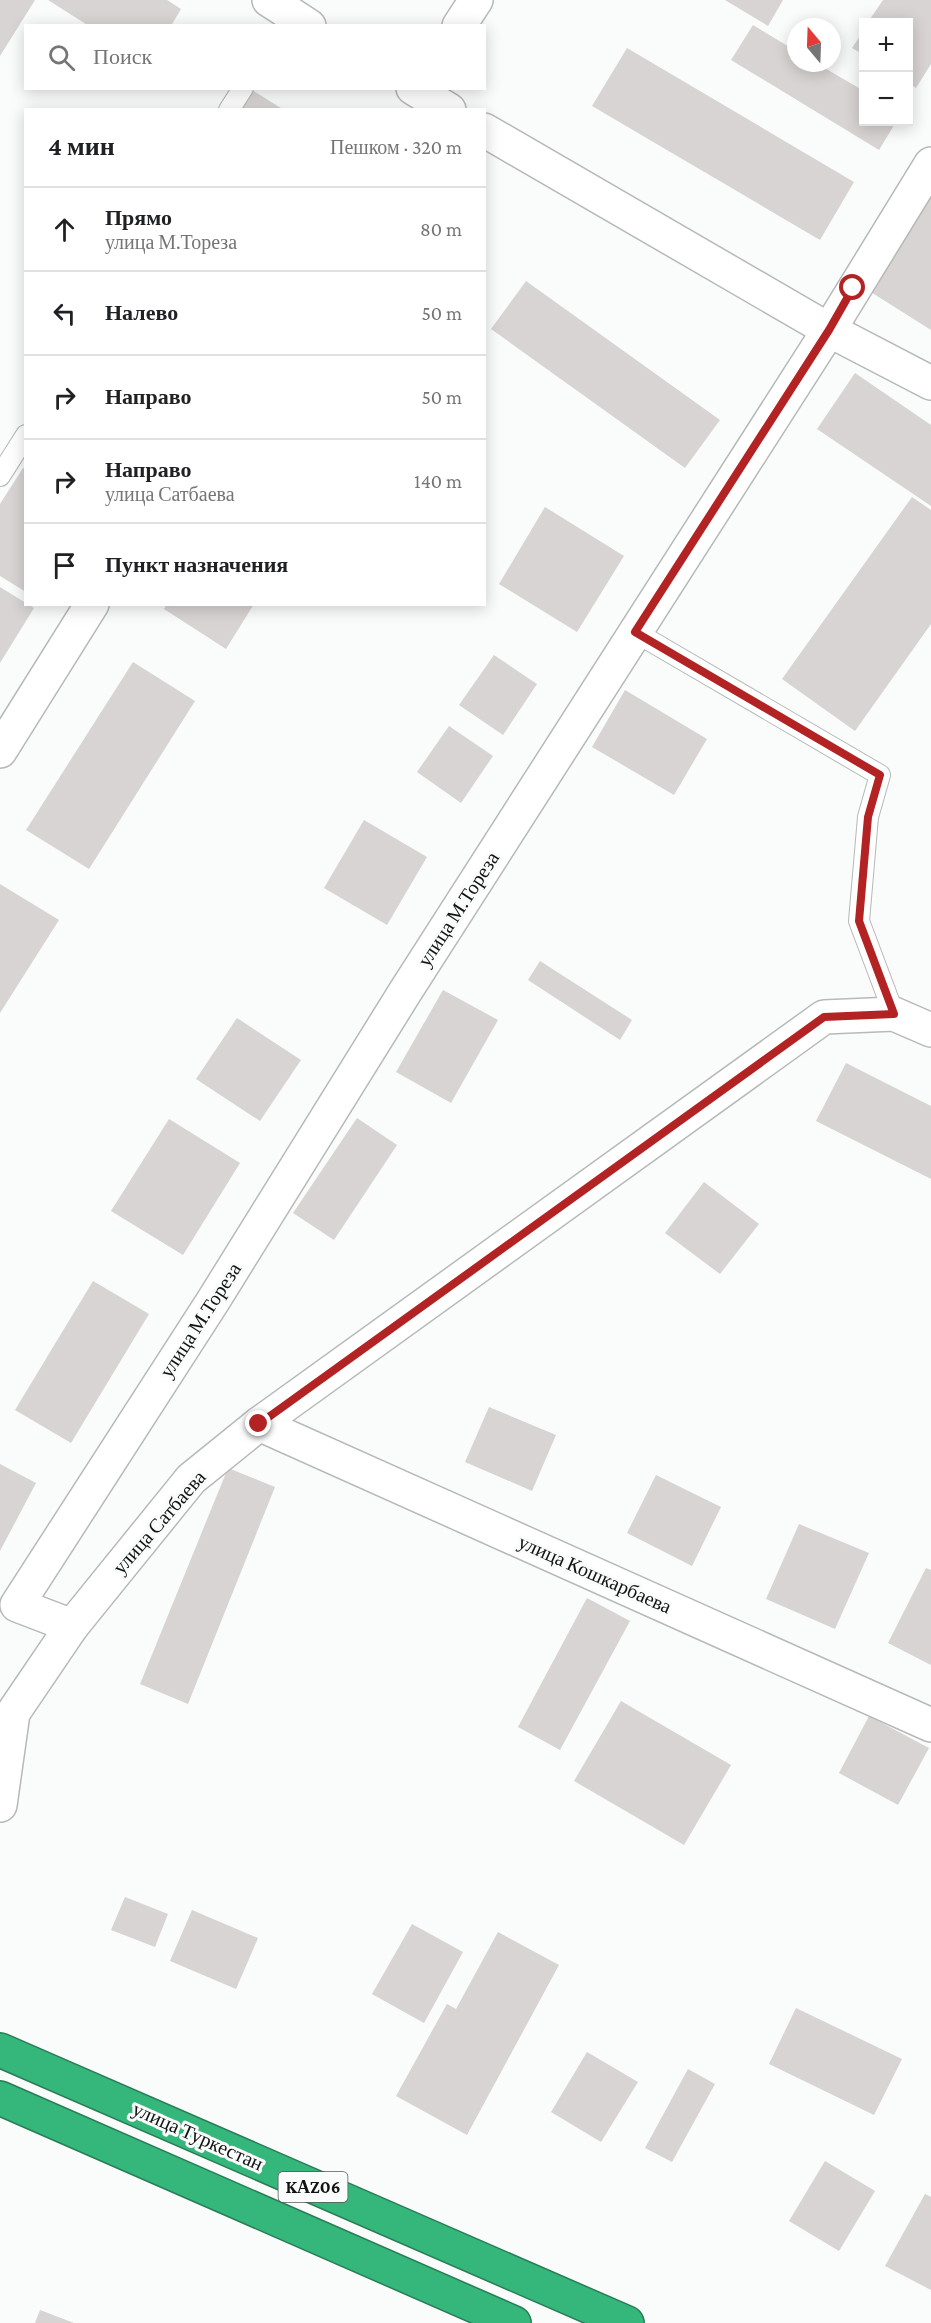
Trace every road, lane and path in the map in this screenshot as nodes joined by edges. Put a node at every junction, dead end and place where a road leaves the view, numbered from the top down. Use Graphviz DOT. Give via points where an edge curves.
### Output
graph roads {
  1 [pos="476,0"];
  2 [pos="460,24"];
  3 [pos="242,90"];
  4 [pos="413,94"];
  5 [pos="231,108"];
  6 [pos="444,108"];
  7 [pos="486,131"];
  8 [pos="931,164"];
  9 [pos="829,330"];
  10 [pos="931,383"];
  11 [pos="24,438"];
  12 [pos="0,476"];
  13 [pos="92,606"];
  14 [pos="635,632"];
  15 [pos="0,751"];
  16 [pos="894,1014"];
  17 [pos="931,1030"];
  18 [pos="259,1424"];
  19 [pos="72,1626"];
  20 [pos="7,1715"];
  21 [pos="931,1725"];
  22 [pos="0,1805"];
  23 [pos="0,2050"];
  24 [pos="0,2098"];
  25 [pos="514,2323"];
  26 [pos="627,2323"];
  1 -- 2 [label="street"];
  3 -- 5 [label="lane"];
  4 -- 6 [label="street"];
  7 -- 9 [label="street"];
  8 -- 9 [label="street, улица М.Тореза"];
  9 -- 10 [label="street"];
  9 -- 14 [label="street, улица М.Тореза"];
  11 -- 12 [label="lane"];
  13 -- 15 [label="street"];
  14 -- 16 [label="lane" via="880,775 868,817 859,921"];
  14 -- 19 [label="street, улица М.Тореза" via="17,1605"];
  16 -- 17 [label="street, улица Сатбаева"];
  16 -- 18 [label="street, улица Сатбаева" via="824,1017"];
  18 -- 19 [label="street, улица Сатбаева" via="191,1479"];
  18 -- 21 [label="street, улица Кошкарбаева"];
  19 -- 20 [label="street, улица Сатбаева"];
  20 -- 22 [label="street, улица Сатбаева"];
  23 -- 26 [label="highway, улица Туркестан / KАZ06"];
  24 -- 25 [label="highway, KАZ06"];
}
